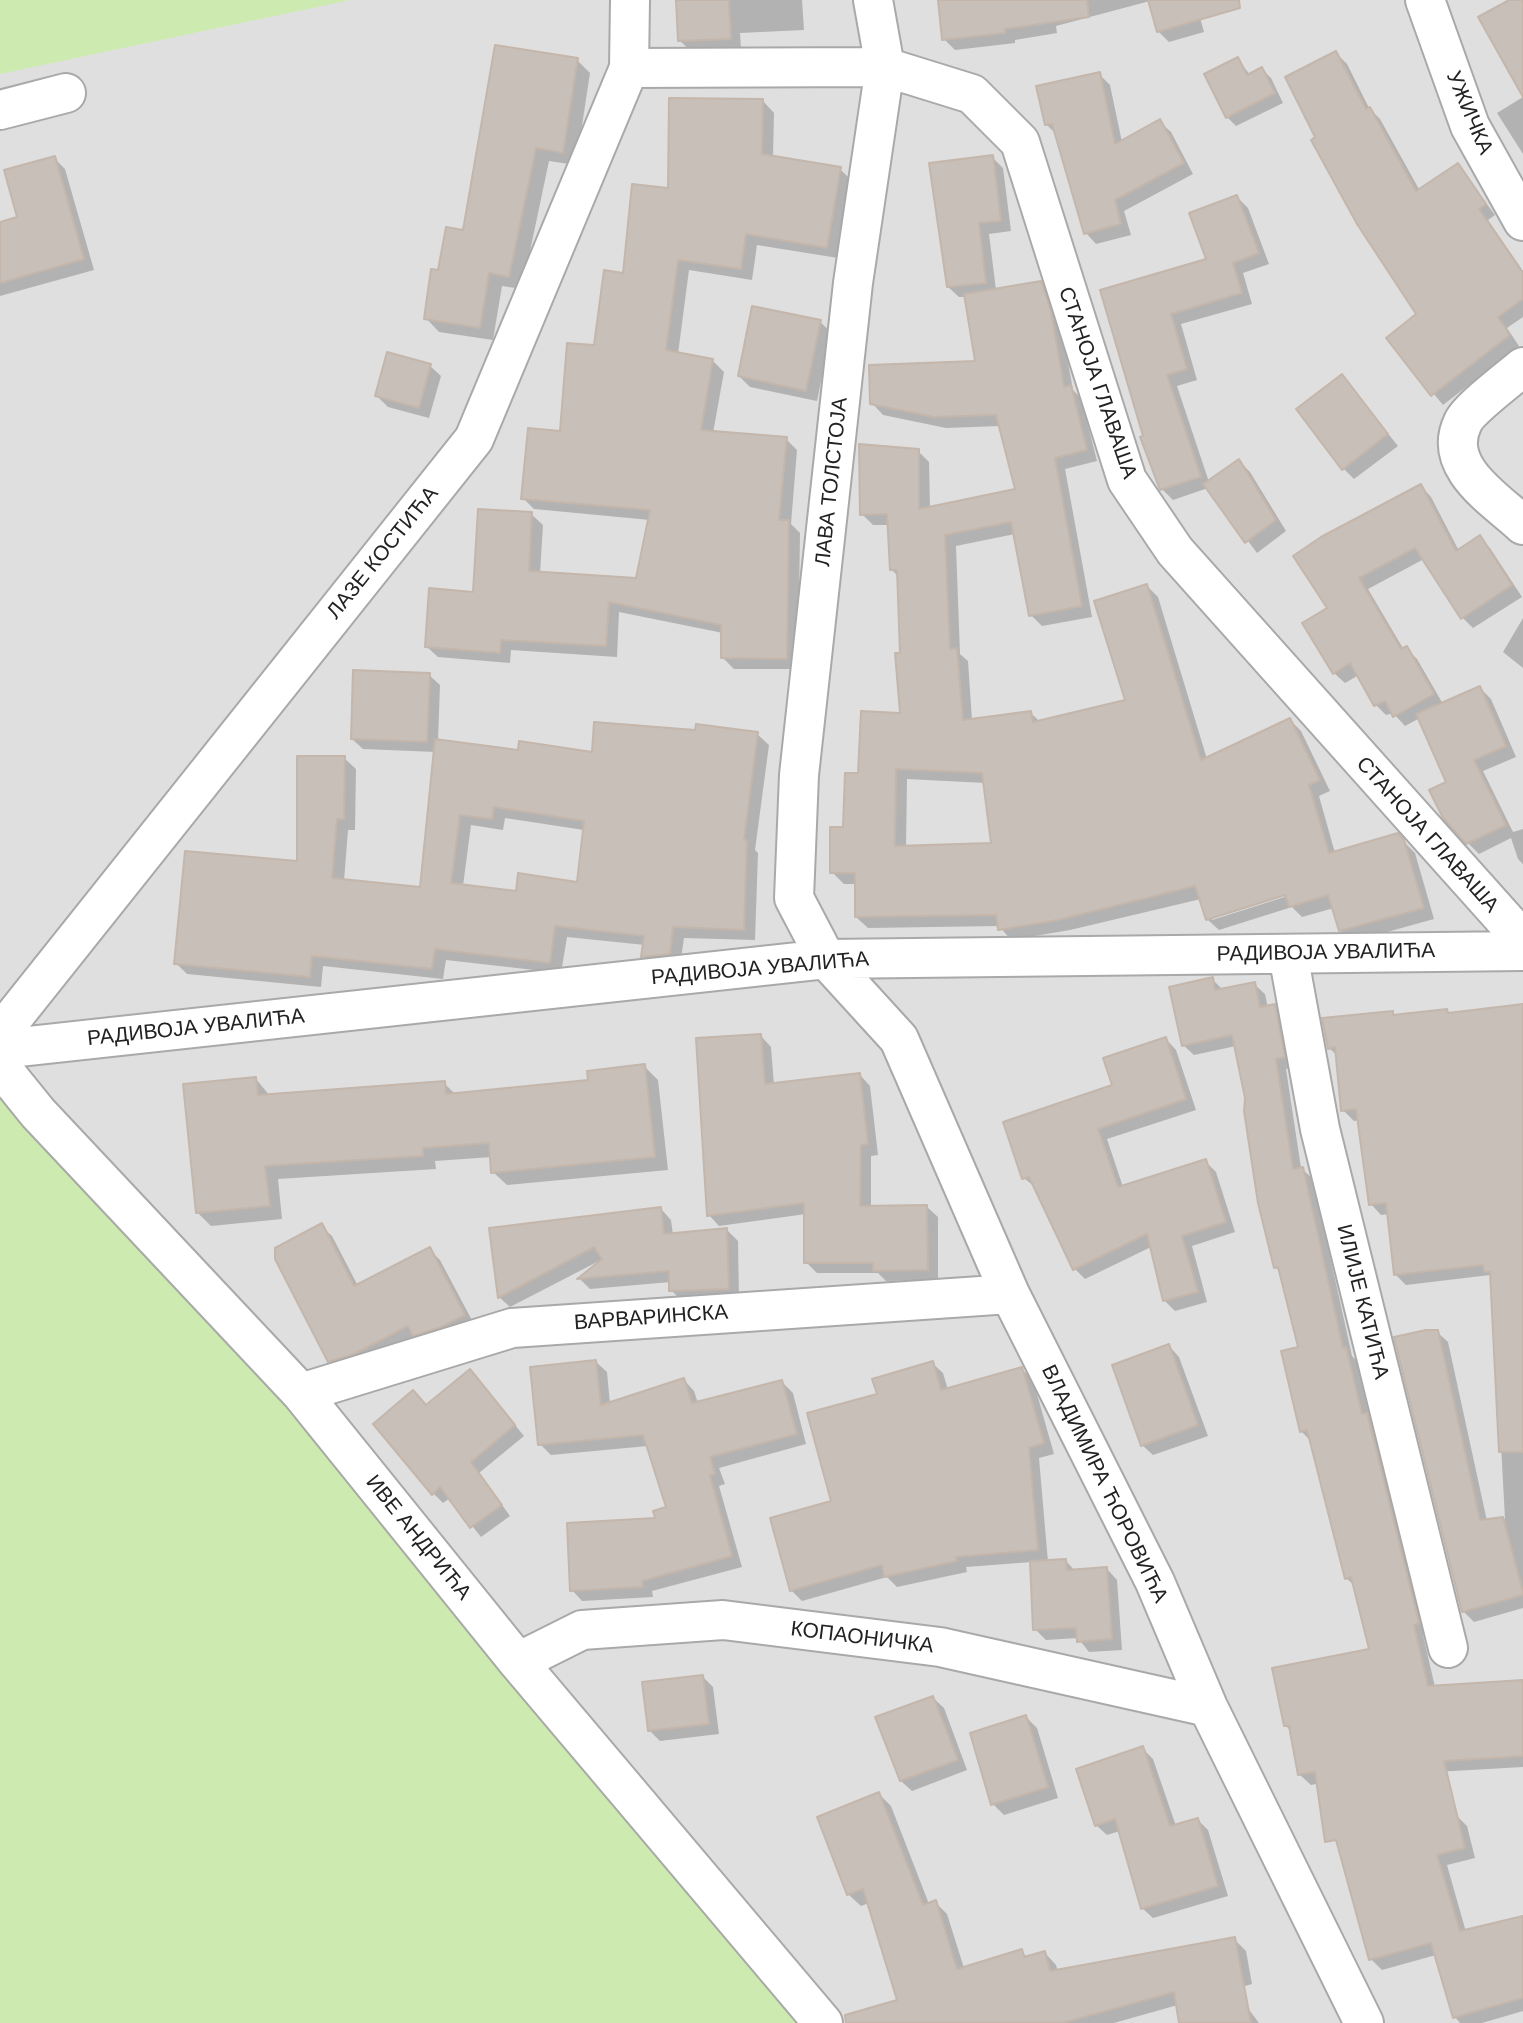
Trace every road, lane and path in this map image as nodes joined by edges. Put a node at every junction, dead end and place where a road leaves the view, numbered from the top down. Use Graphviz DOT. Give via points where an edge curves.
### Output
graph roads {
  1 [pos="630,0"];
  2 [pos="873,0"];
  3 [pos="1425,0"];
  4 [pos="885,67"];
  5 [pos="629,68"];
  6 [pos="66,93"];
  7 [pos="0,110"];
  8 [pos="1523,221"];
  9 [pos="1523,366"];
  10 [pos="1523,525"];
  11 [pos="1523,940"];
  12 [pos="1523,951"];
  13 [pos="1288,954"];
  14 [pos="826,959"];
  15 [pos="0,1034"];
  16 [pos="0,1049"];
  17 [pos="0,1066"];
  18 [pos="1010,1294"];
  19 [pos="301,1393"];
  20 [pos="1448,1648"];
  21 [pos="518,1662"];
  22 [pos="1208,1707"];
  23 [pos="823,2023"];
  24 [pos="1364,2023"];
  1 -- 5 [label="street, ЛАЗЕ КОСТИЋА"];
  2 -- 4 [label="street, ЛАВА ТОЛСТОЈА"];
  3 -- 8 [label="street, УЖИЧКА" via="1470,126"];
  4 -- 5 [label="street, СТАНОЈА ГЛАВАША"];
  4 -- 11 [label="street, СТАНОЈА ГЛАВАША" via="972,94 1020,142 1127,480 1175,551"];
  4 -- 14 [label="street, ЛАВА ТОЛСТОЈА" via="853,283 799,775 794,898"];
  5 -- 15 [label="street, ЛАЗЕ КОСТИЋА" via="474,439"];
  6 -- 7 [label="street"];
  9 -- 10 [label="street" via="1463,420 1456,445 1464,471"];
  12 -- 13 [label="street, РАДИВОЈА УВАЛИЋА"];
  13 -- 14 [label="street, РАДИВОЈА УВАЛИЋА"];
  13 -- 20 [label="street, ИЛИЈЕ КАТИЋА" via="1320,1129"];
  14 -- 16 [label="street, РАДИВОЈА УВАЛИЋА"];
  14 -- 18 [label="street, ВЛАДИМИРА ЋОРОВИЋА" via="900,1039"];
  17 -- 19 [label="street, ИВЕ АНДРИЋА" via="38,1114"];
  18 -- 19 [label="street, ВАРВАРИНСКА" via="512,1328"];
  18 -- 22 [label="street, ВЛАДИМИРА ЋОРОВИЋА" via="1155,1582"];
  19 -- 21 [label="street, ИВЕ АНДРИЋА"];
  21 -- 22 [label="street, КОПАОНИЧКА" via="582,1630 723,1620 940,1647"];
  21 -- 23 [label="street, ИВЕ АНДРИЋА"];
  22 -- 24 [label="street, ВЛАДИМИРА ЋОРОВИЋА"];
}
